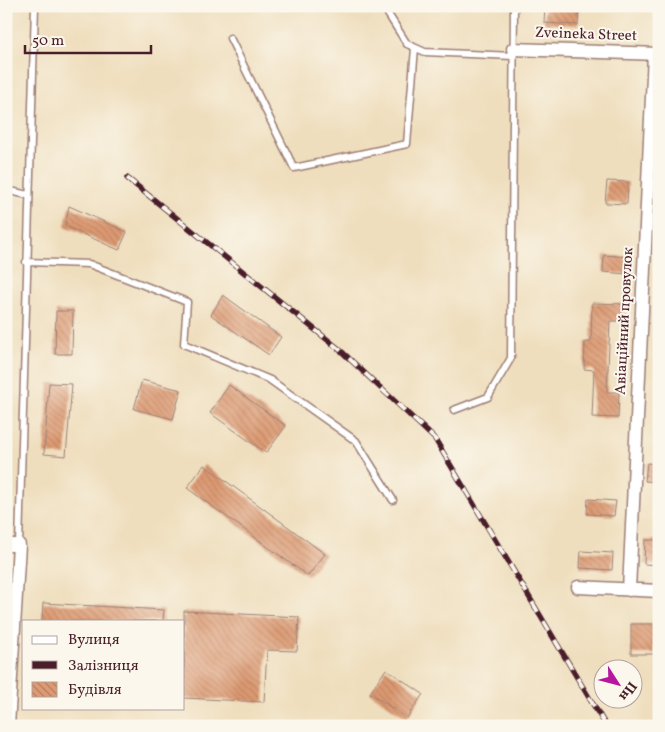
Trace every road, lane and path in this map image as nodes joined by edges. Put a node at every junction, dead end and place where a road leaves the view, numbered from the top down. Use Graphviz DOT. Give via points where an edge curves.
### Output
graph roads {
  1 [pos="35,6"];
  2 [pos="383,6"];
  3 [pos="514,6"];
  4 [pos="230,38"];
  5 [pos="415,48"];
  6 [pos="513,52"];
  7 [pos="656,54"];
  8 [pos="6,190"];
  9 [pos="28,195"];
  10 [pos="26,262"];
  11 [pos="454,410"];
  12 [pos="393,500"];
  13 [pos="12,545"];
  14 [pos="578,587"];
  15 [pos="629,590"];
  16 [pos="659,591"];
  17 [pos="8,726"];
  1 -- 9 [label="lane"];
  2 -- 5 [label="lane" via="407,44"];
  3 -- 6 [label="lane"];
  4 -- 5 [label="lane" via="294,168 407,144"];
  5 -- 6 [label="lane" via="425,52"];
  6 -- 7 [label="street, Zveineka Street"];
  6 -- 11 [label="lane" via="511,358 488,397"];
  7 -- 15 [label="street, Авіаційний провулок"];
  8 -- 9 [label="lane"];
  9 -- 10 [label="lane"];
  10 -- 12 [label="lane" via="89,264 187,302 184,344 270,380 356,441"];
  10 -- 13 [label="lane"];
  13 -- 17 [label="street"];
  14 -- 15 [label="street"];
  15 -- 16 [label="street"];
}
